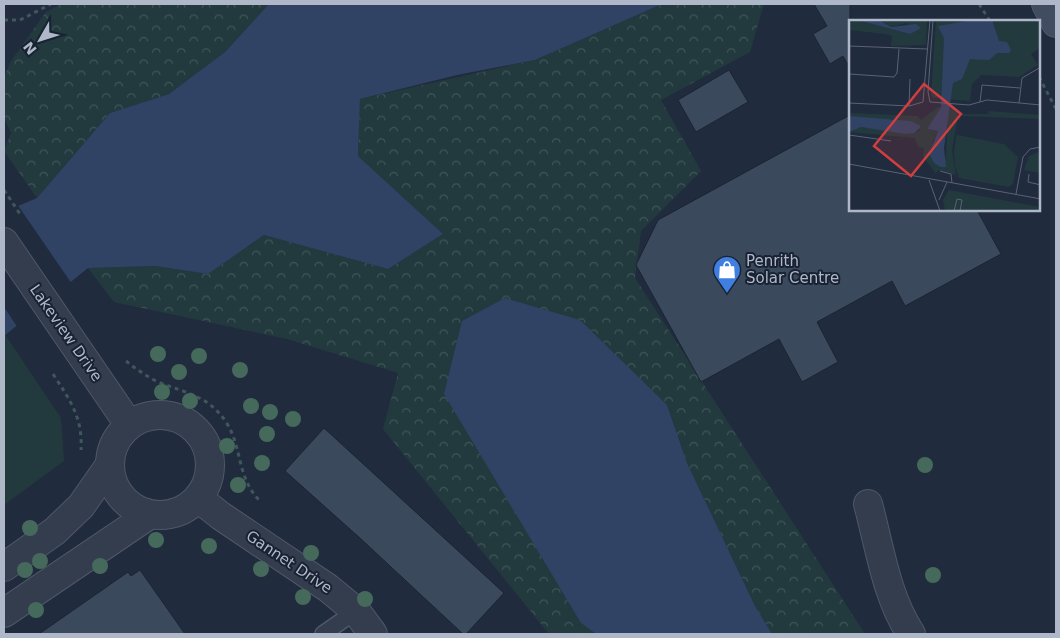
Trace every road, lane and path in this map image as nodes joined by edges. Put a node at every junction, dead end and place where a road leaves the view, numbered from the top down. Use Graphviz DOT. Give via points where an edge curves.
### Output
graph roads {
  1 [pos="50,4"];
  2 [pos="979,4"];
  3 [pos="1046,4"];
  4 [pos="4,20"];
  5 [pos="989,20"];
  6 [pos="1056,23"];
  7 [pos="1040,79"];
  8 [pos="1056,109"];
  9 [pos="4,242"];
  10 [pos="123,359"];
  11 [pos="50,368"];
  12 [pos="128,424"];
  13 [pos="81,451"];
  14 [pos="109,466"];
  15 [pos="198,498"];
  16 [pos="868,504"];
  17 [pos="264,505"];
  18 [pos="150,515"];
  19 [pos="4,566"];
  20 [pos="356,611"];
  21 [pos="4,613"];
  22 [pos="323,634"];
  23 [pos="373,634"];
  24 [pos="911,634"];
  1 -- 4 [label="path" via="20,20"];
  2 -- 5 [label="path"];
  3 -- 6 [label="main road"];
  7 -- 8 [label="path"];
  9 -- 12 [label="street, Lakeview Drive"];
  10 -- 17 [label="path" via="158,382 194,394 211,405 226,422 247,484"];
  11 -- 13 [label="path" via="75,409 82,435"];
  12 -- 14 [label="street" via="111,450"];
  12 -- 15 [label="street" via="144,416 166,415 187,422 197,432 206,444 210,465"];
  14 -- 18 [label="street" via="112,483 121,498 134,509"];
  14 -- 19 [label="street" via="81,506"];
  15 -- 18 [label="street" via="184,510"];
  15 -- 20 [label="street, Gannet Drive"];
  16 -- 24 [label="street" via="885,574"];
  18 -- 21 [label="street"];
  20 -- 22 [label="lane"];
  20 -- 23 [label="street, Gannet Drive"];
}
